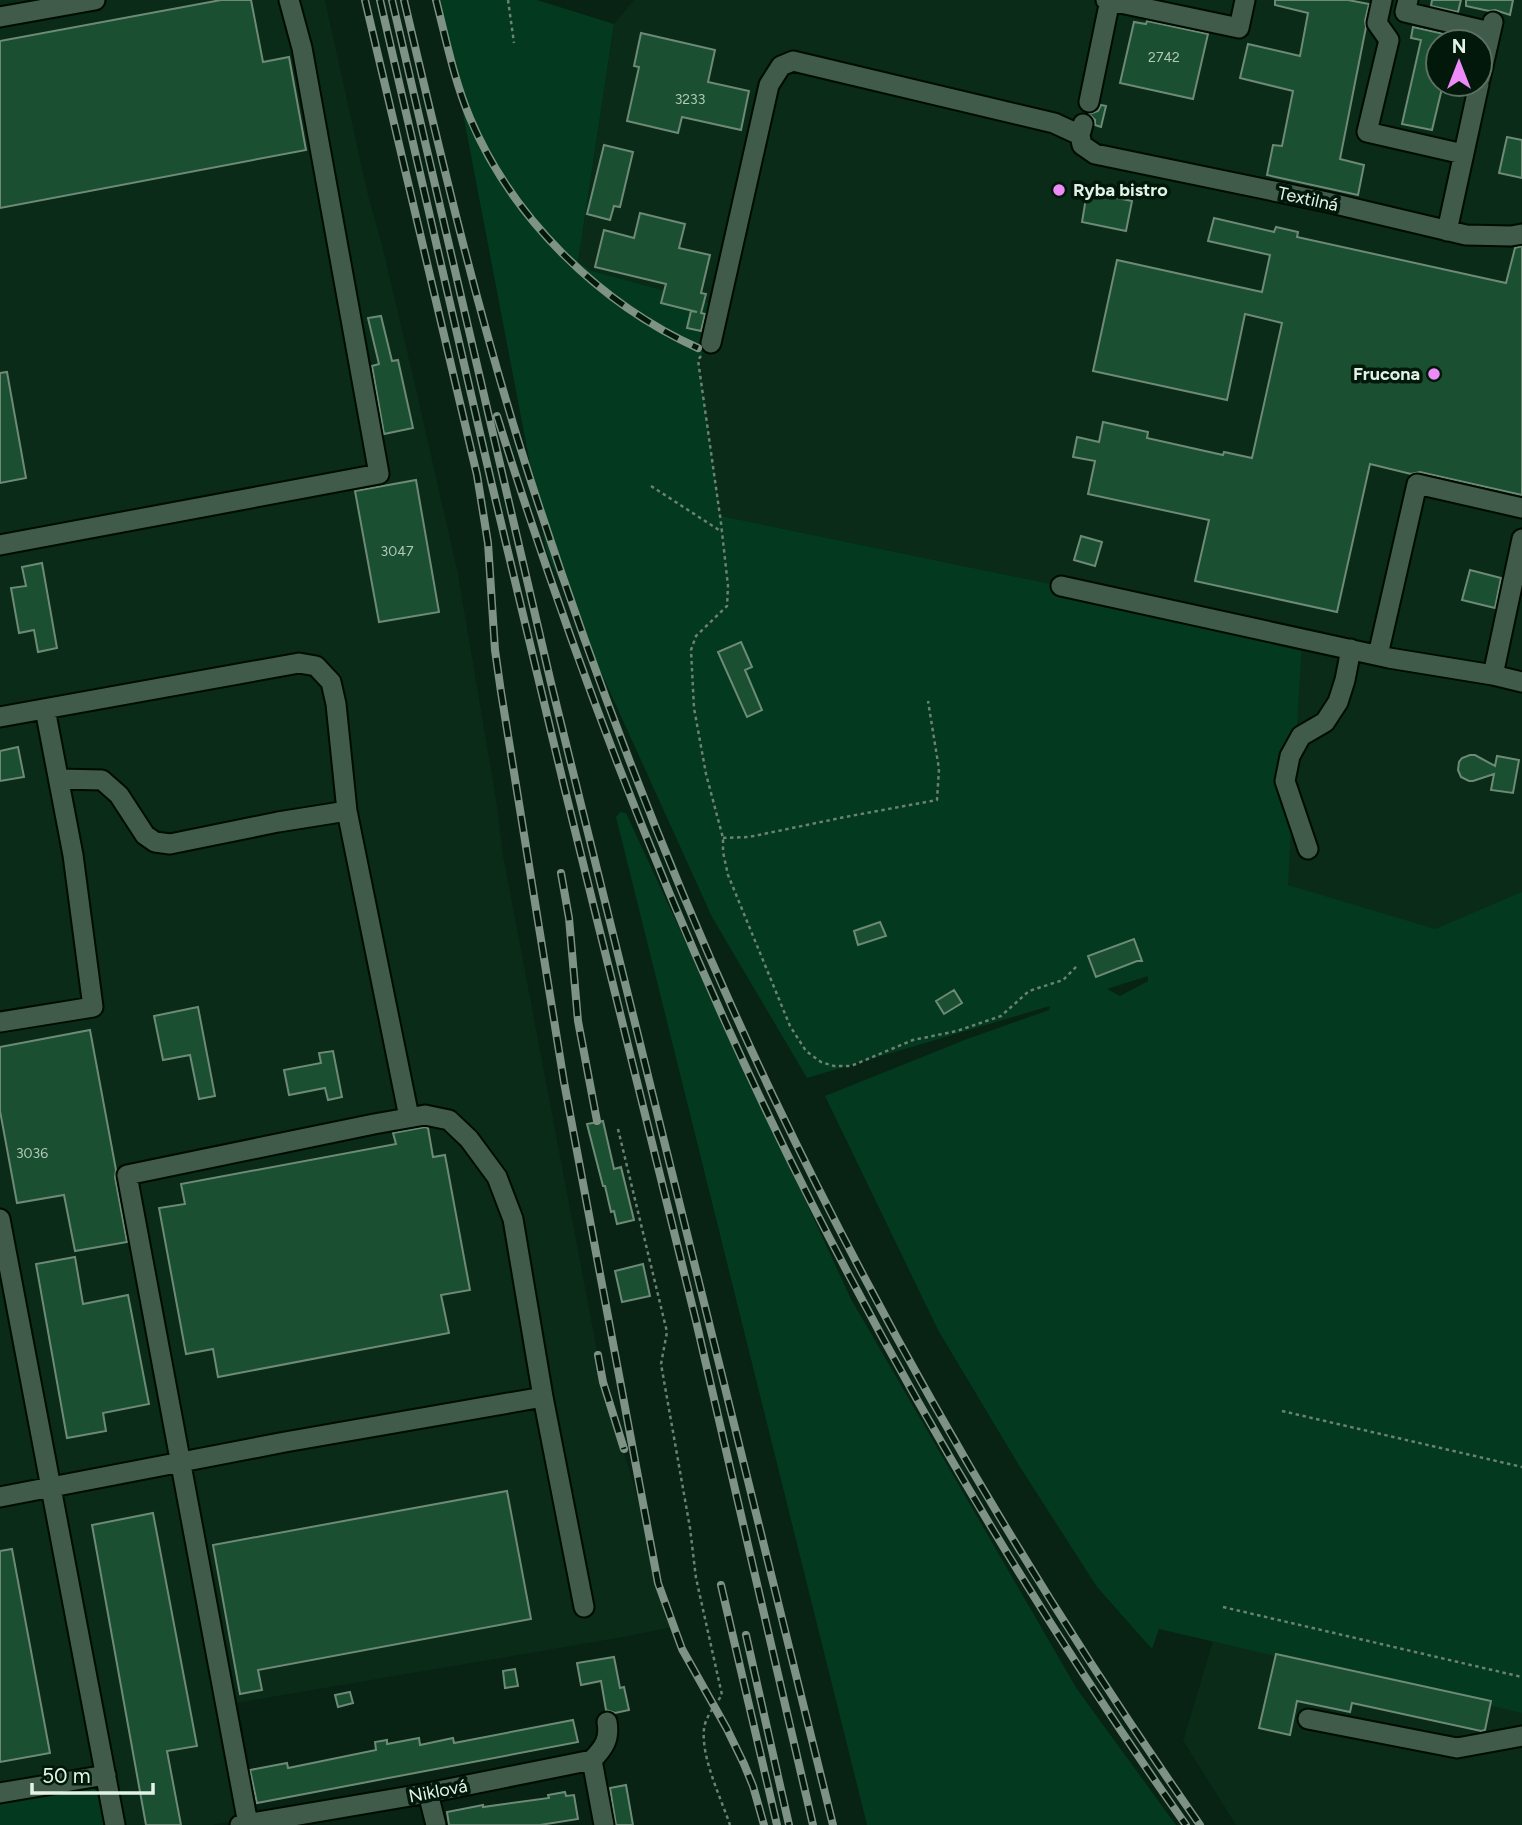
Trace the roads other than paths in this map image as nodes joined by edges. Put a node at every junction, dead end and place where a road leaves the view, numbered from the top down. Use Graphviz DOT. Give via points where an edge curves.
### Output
graph roads {
  1 [pos="95,0"];
  2 [pos="289,0"];
  3 [pos="1108,0"];
  4 [pos="1245,0"];
  5 [pos="1382,0"];
  6 [pos="1408,0"];
  7 [pos="0,17"];
  8 [pos="1492,28"];
  9 [pos="1476,98"];
  10 [pos="1088,102"];
  11 [pos="1464,154"];
  12 [pos="1447,231"];
  13 [pos="1522,234"];
  14 [pos="711,343"];
  15 [pos="1522,508"];
  16 [pos="1522,539"];
  17 [pos="0,545"];
  18 [pos="1061,586"];
  19 [pos="1351,649"];
  20 [pos="1378,655"];
  21 [pos="1493,675"];
  22 [pos="1522,681"];
  23 [pos="45,709"];
  24 [pos="0,716"];
  25 [pos="59,779"];
  26 [pos="347,811"];
  27 [pos="1308,849"];
  28 [pos="0,1022"];
  29 [pos="410,1118"];
  30 [pos="0,1219"];
  31 [pos="3,1251"];
  32 [pos="543,1397"];
  33 [pos="182,1462"];
  34 [pos="51,1487"];
  35 [pos="0,1497"];
  36 [pos="584,1607"];
  37 [pos="1308,1719"];
  38 [pos="607,1722"];
  39 [pos="1522,1736"];
  40 [pos="592,1760"];
  41 [pos="106,1775"];
  42 [pos="0,1793"];
  43 [pos="428,1793"];
  44 [pos="244,1824"];
  45 [pos="116,1825"];
  46 [pos="436,1825"];
  47 [pos="604,1825"];
  1 -- 7 [label="street"];
  2 -- 17 [label="street" via="302,48 379,474"];
  3 -- 4 [label="street" via="1239,28"];
  3 -- 10 [label="street"];
  5 -- 11 [label="street" via="1377,23 1389,40 1367,132"];
  6 -- 8 [label="street" via="1405,12"];
  9 -- 11 [label="street"];
  11 -- 12 [label="street"];
  12 -- 13 [label="street, Textilná"];
  12 -- 14 [label="street, Textilná" via="1095,154 1082,145 1082,129 793,61 781,66 769,85"];
  15 -- 20 [label="street" via="1417,484"];
  16 -- 21 [label="street"];
  18 -- 19 [label="street"];
  19 -- 20 [label="street"];
  19 -- 27 [label="street" via="1338,702 1325,722 1301,736 1290,756 1285,782"];
  20 -- 21 [label="street"];
  21 -- 22 [label="street"];
  23 -- 24 [label="street"];
  23 -- 25 [label="street"];
  23 -- 26 [label="street" via="299,663 316,666 331,682 337,704"];
  25 -- 26 [label="street" via="102,780 119,795 145,835 170,844"];
  25 -- 28 [label="street" via="93,1007"];
  26 -- 29 [label="street"];
  29 -- 32 [label="street" via="425,1115 449,1120 470,1139 497,1177 513,1219"];
  29 -- 33 [label="street" via="127,1175"];
  30 -- 31 [label="street"];
  31 -- 34 [label="street"];
  32 -- 33 [label="street"];
  32 -- 36 [label="street"];
  33 -- 34 [label="street"];
  33 -- 44 [label="street"];
  34 -- 35 [label="street"];
  34 -- 41 [label="street"];
  37 -- 39 [label="street" via="1457,1748"];
  38 -- 40 [label="street" via="604,1749"];
  40 -- 43 [label="street, Niklová"];
  40 -- 47 [label="street"];
  41 -- 42 [label="street"];
  41 -- 45 [label="street"];
  43 -- 44 [label="street, Niklová"];
  43 -- 46 [label="street"];
}
